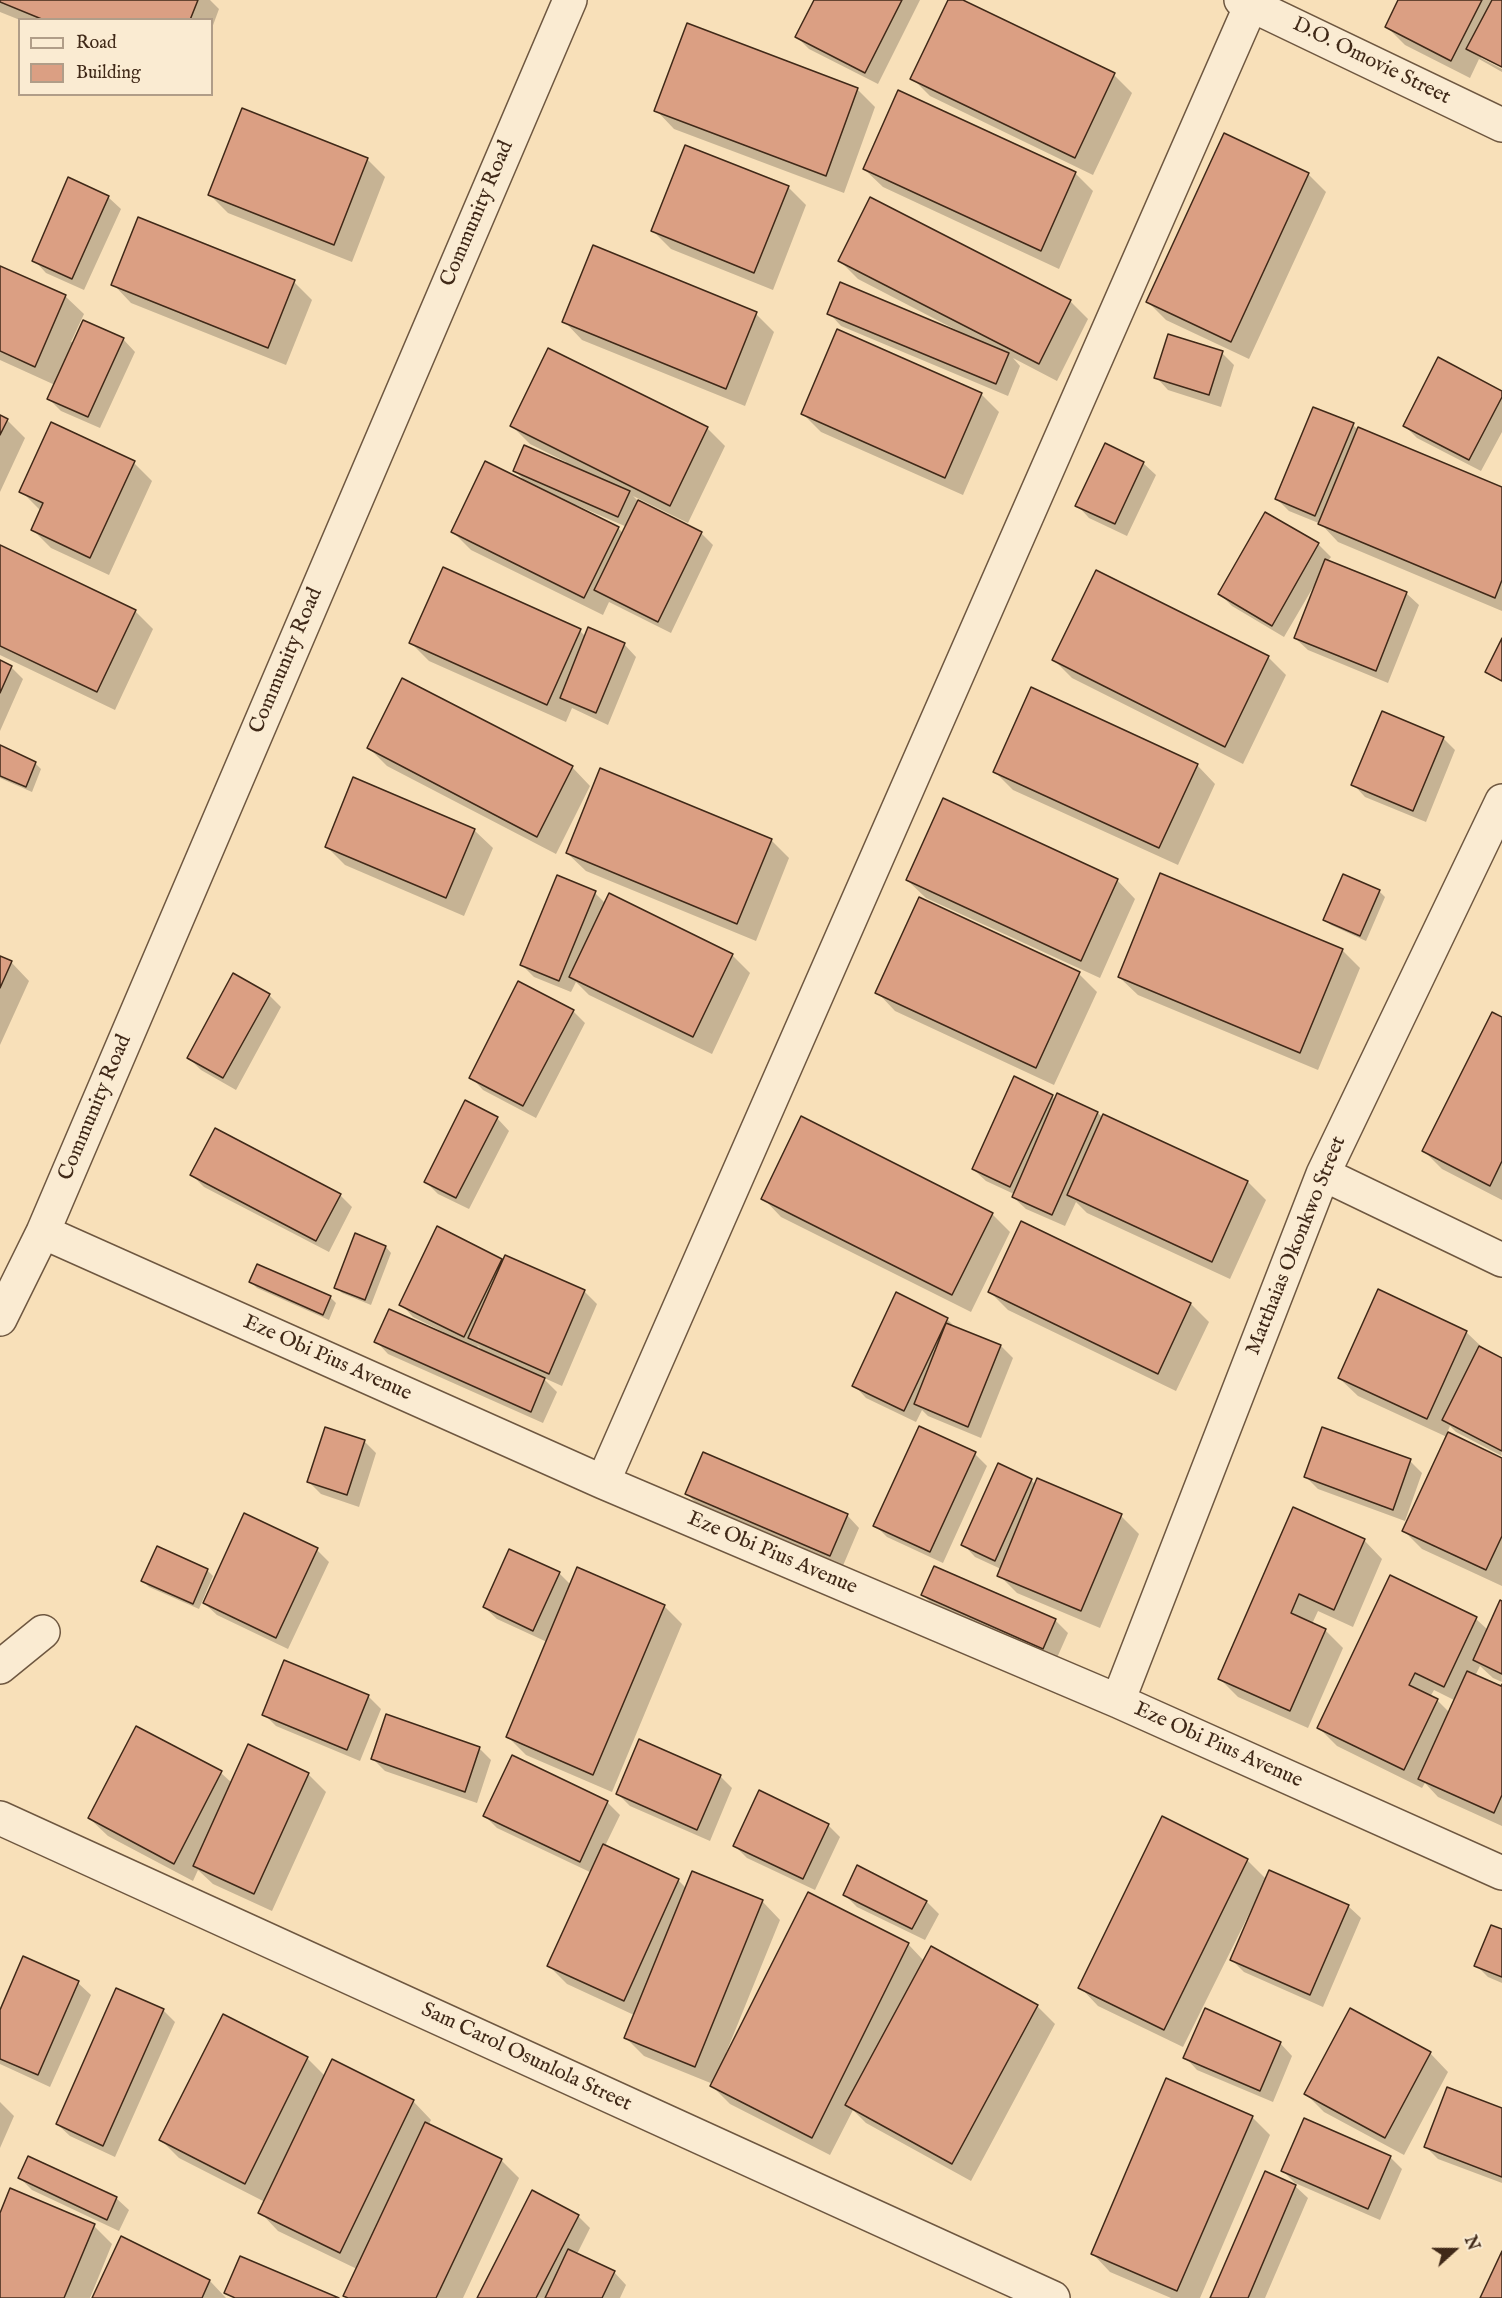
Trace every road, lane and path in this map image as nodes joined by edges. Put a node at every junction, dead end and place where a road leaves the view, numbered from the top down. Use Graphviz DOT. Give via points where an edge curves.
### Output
graph roads {
  1 [pos="570,0"];
  2 [pos="1246,2"];
  3 [pos="1502,125"];
  4 [pos="1502,801"];
  5 [pos="1323,1174"];
  6 [pos="43,1232"];
  7 [pos="1502,1260"];
  8 [pos="0,1319"];
  9 [pos="603,1482"];
  10 [pos="43,1632"];
  11 [pos="0,1667"];
  12 [pos="1118,1701"];
  13 [pos="0,1818"];
  14 [pos="1502,1873"];
  15 [pos="1053,2298"];
  1 -- 6 [label="street, Community Road"];
  2 -- 3 [label="street, D.O. Omovie Street"];
  2 -- 9 [label="street"];
  4 -- 5 [label="street, Matthaias Okonkwo Street"];
  5 -- 7 [label="street"];
  5 -- 12 [label="street, Matthaias Okonkwo Street"];
  6 -- 8 [label="street, Community Road"];
  6 -- 9 [label="street, Eze Obi Pius Avenue"];
  9 -- 12 [label="street, Eze Obi Pius Avenue"];
  10 -- 11 [label="street"];
  12 -- 14 [label="street, Eze Obi Pius Avenue"];
  13 -- 15 [label="street, Sam Carol Osunlola Street"];
}
